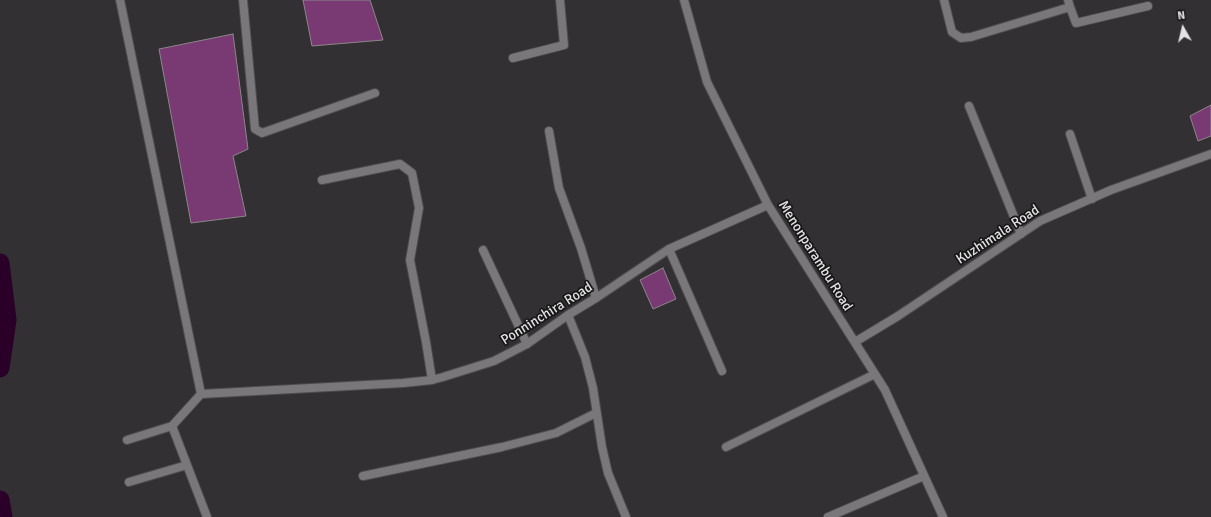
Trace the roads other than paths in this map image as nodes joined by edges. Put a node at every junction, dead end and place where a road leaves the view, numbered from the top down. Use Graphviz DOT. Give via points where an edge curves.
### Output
graph roads {
  1 [pos="120,0"];
  2 [pos="243,0"];
  3 [pos="560,0"];
  4 [pos="684,0"];
  5 [pos="944,0"];
  6 [pos="1069,3"];
  7 [pos="1148,6"];
  8 [pos="513,58"];
  9 [pos="375,93"];
  10 [pos="969,106"];
  11 [pos="549,131"];
  12 [pos="1070,134"];
  13 [pos="1211,154"];
  14 [pos="322,180"];
  15 [pos="1092,199"];
  16 [pos="768,205"];
  17 [pos="1021,234"];
  18 [pos="670,249"];
  19 [pos="483,250"];
  20 [pos="596,298"];
  21 [pos="568,315"];
  22 [pos="854,342"];
  23 [pos="527,344"];
  24 [pos="722,371"];
  25 [pos="875,374"];
  26 [pos="432,380"];
  27 [pos="201,394"];
  28 [pos="596,413"];
  29 [pos="172,426"];
  30 [pos="127,440"];
  31 [pos="726,447"];
  32 [pos="187,465"];
  33 [pos="363,476"];
  34 [pos="924,476"];
  35 [pos="129,482"];
  36 [pos="207,517"];
  37 [pos="626,517"];
  38 [pos="828,517"];
  39 [pos="943,517"];
  1 -- 27 [label="street"];
  2 -- 9 [label="street" via="255,129 262,133"];
  3 -- 8 [label="street" via="564,45"];
  4 -- 16 [label="street, Menonparambu Road" via="707,82"];
  5 -- 6 [label="street" via="952,32 961,38 971,37"];
  6 -- 7 [label="street" via="1076,23"];
  10 -- 17 [label="street"];
  11 -- 20 [label="street" via="559,188"];
  12 -- 15 [label="street"];
  13 -- 15 [label="street, Kuzhimala Road"];
  14 -- 26 [label="street" via="400,164 412,173 419,208 410,260"];
  15 -- 17 [label="street, Kuzhimala Road" via="1040,221"];
  16 -- 18 [label="street, Ponninchira Road"];
  16 -- 22 [label="street, Menonparambu Road"];
  17 -- 22 [label="street, Kuzhimala Road" via="898,316"];
  18 -- 20 [label="street, Ponninchira Road"];
  18 -- 24 [label="street"];
  19 -- 23 [label="street"];
  20 -- 21 [label="street, Ponninchira Road"];
  21 -- 23 [label="street, Ponninchira Road"];
  21 -- 28 [label="street" via="585,357"];
  22 -- 25 [label="street, Menonparambu Road"];
  23 -- 26 [label="street, Ponninchira Road" via="494,361"];
  25 -- 31 [label="street"];
  25 -- 34 [label="street, Menonparambu Road" via="885,390"];
  26 -- 27 [label="street, Ponninchira Road"];
  27 -- 29 [label="street"];
  28 -- 33 [label="street" via="556,433"];
  28 -- 37 [label="street" via="608,473"];
  29 -- 30 [label="street"];
  29 -- 32 [label="street"];
  32 -- 35 [label="street"];
  32 -- 36 [label="street"];
  34 -- 38 [label="street"];
  34 -- 39 [label="street, Menonparambu Road"];
}
